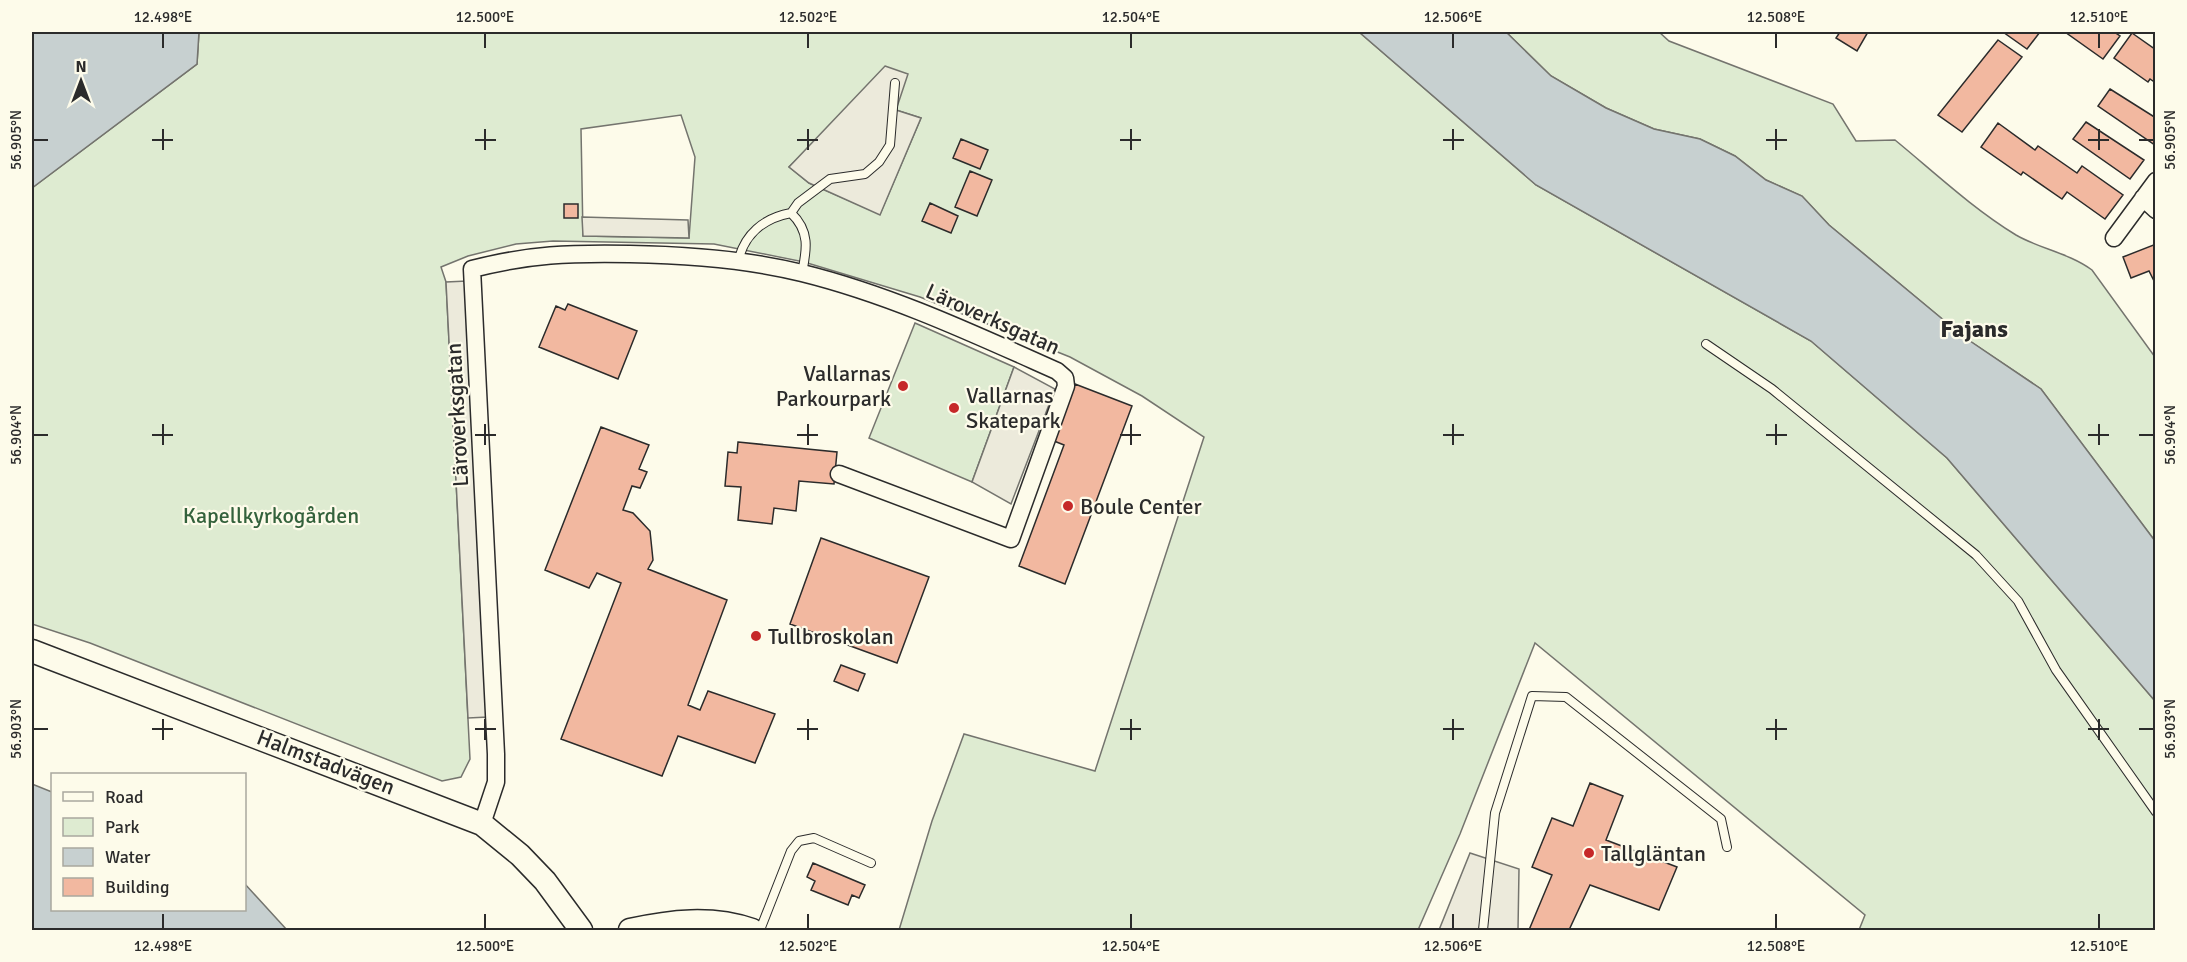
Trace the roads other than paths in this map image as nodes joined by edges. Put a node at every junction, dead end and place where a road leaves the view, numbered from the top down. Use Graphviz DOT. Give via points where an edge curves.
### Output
graph roads {
  1 [pos="895,83"];
  2 [pos="2156,181"];
  3 [pos="2143,198"];
  4 [pos="2156,210"];
  5 [pos="791,213"];
  6 [pos="2114,237"];
  7 [pos="738,263"];
  8 [pos="802,273"];
  9 [pos="1706,344"];
  10 [pos="839,474"];
  11 [pos="32,651"];
  12 [pos="2156,812"];
  13 [pos="482,824"];
  14 [pos="1727,847"];
  15 [pos="871,863"];
  16 [pos="708,926"];
  17 [pos="581,930"];
  18 [pos="630,930"];
  19 [pos="752,930"];
  20 [pos="760,930"];
  21 [pos="1483,930"];
  1 -- 5 [label="lane" via="890,145 879,162 865,174 830,179"];
  2 -- 3 [label="street"];
  3 -- 4 [label="street"];
  3 -- 6 [label="street"];
  5 -- 7 [label="lane" via="772,216 752,232 741,246"];
  5 -- 8 [label="lane" via="806,233"];
  7 -- 8 [label="street, Läroverksgatan"];
  7 -- 13 [label="street, Läroverksgatan" via="686,255 563,253 498,261 472,269 496,754 496,782"];
  8 -- 10 [label="street, Läroverksgatan" via="878,295 951,323 1065,378 1066,386 1011,540"];
  9 -- 12 [label="lane" via="1772,388 1976,555 2018,601 2056,670"];
  11 -- 13 [label="main road, Halmstadvägen"];
  13 -- 17 [label="main road, Halmstadvägen" via="545,881"];
  14 -- 21 [label="lane" via="1721,819 1566,697 1532,696 1495,813"];
  15 -- 20 [label="lane" via="814,838 799,841 791,851"];
  16 -- 18 [label="main road" via="670,922"];
  16 -- 19 [label="main road"];
}
